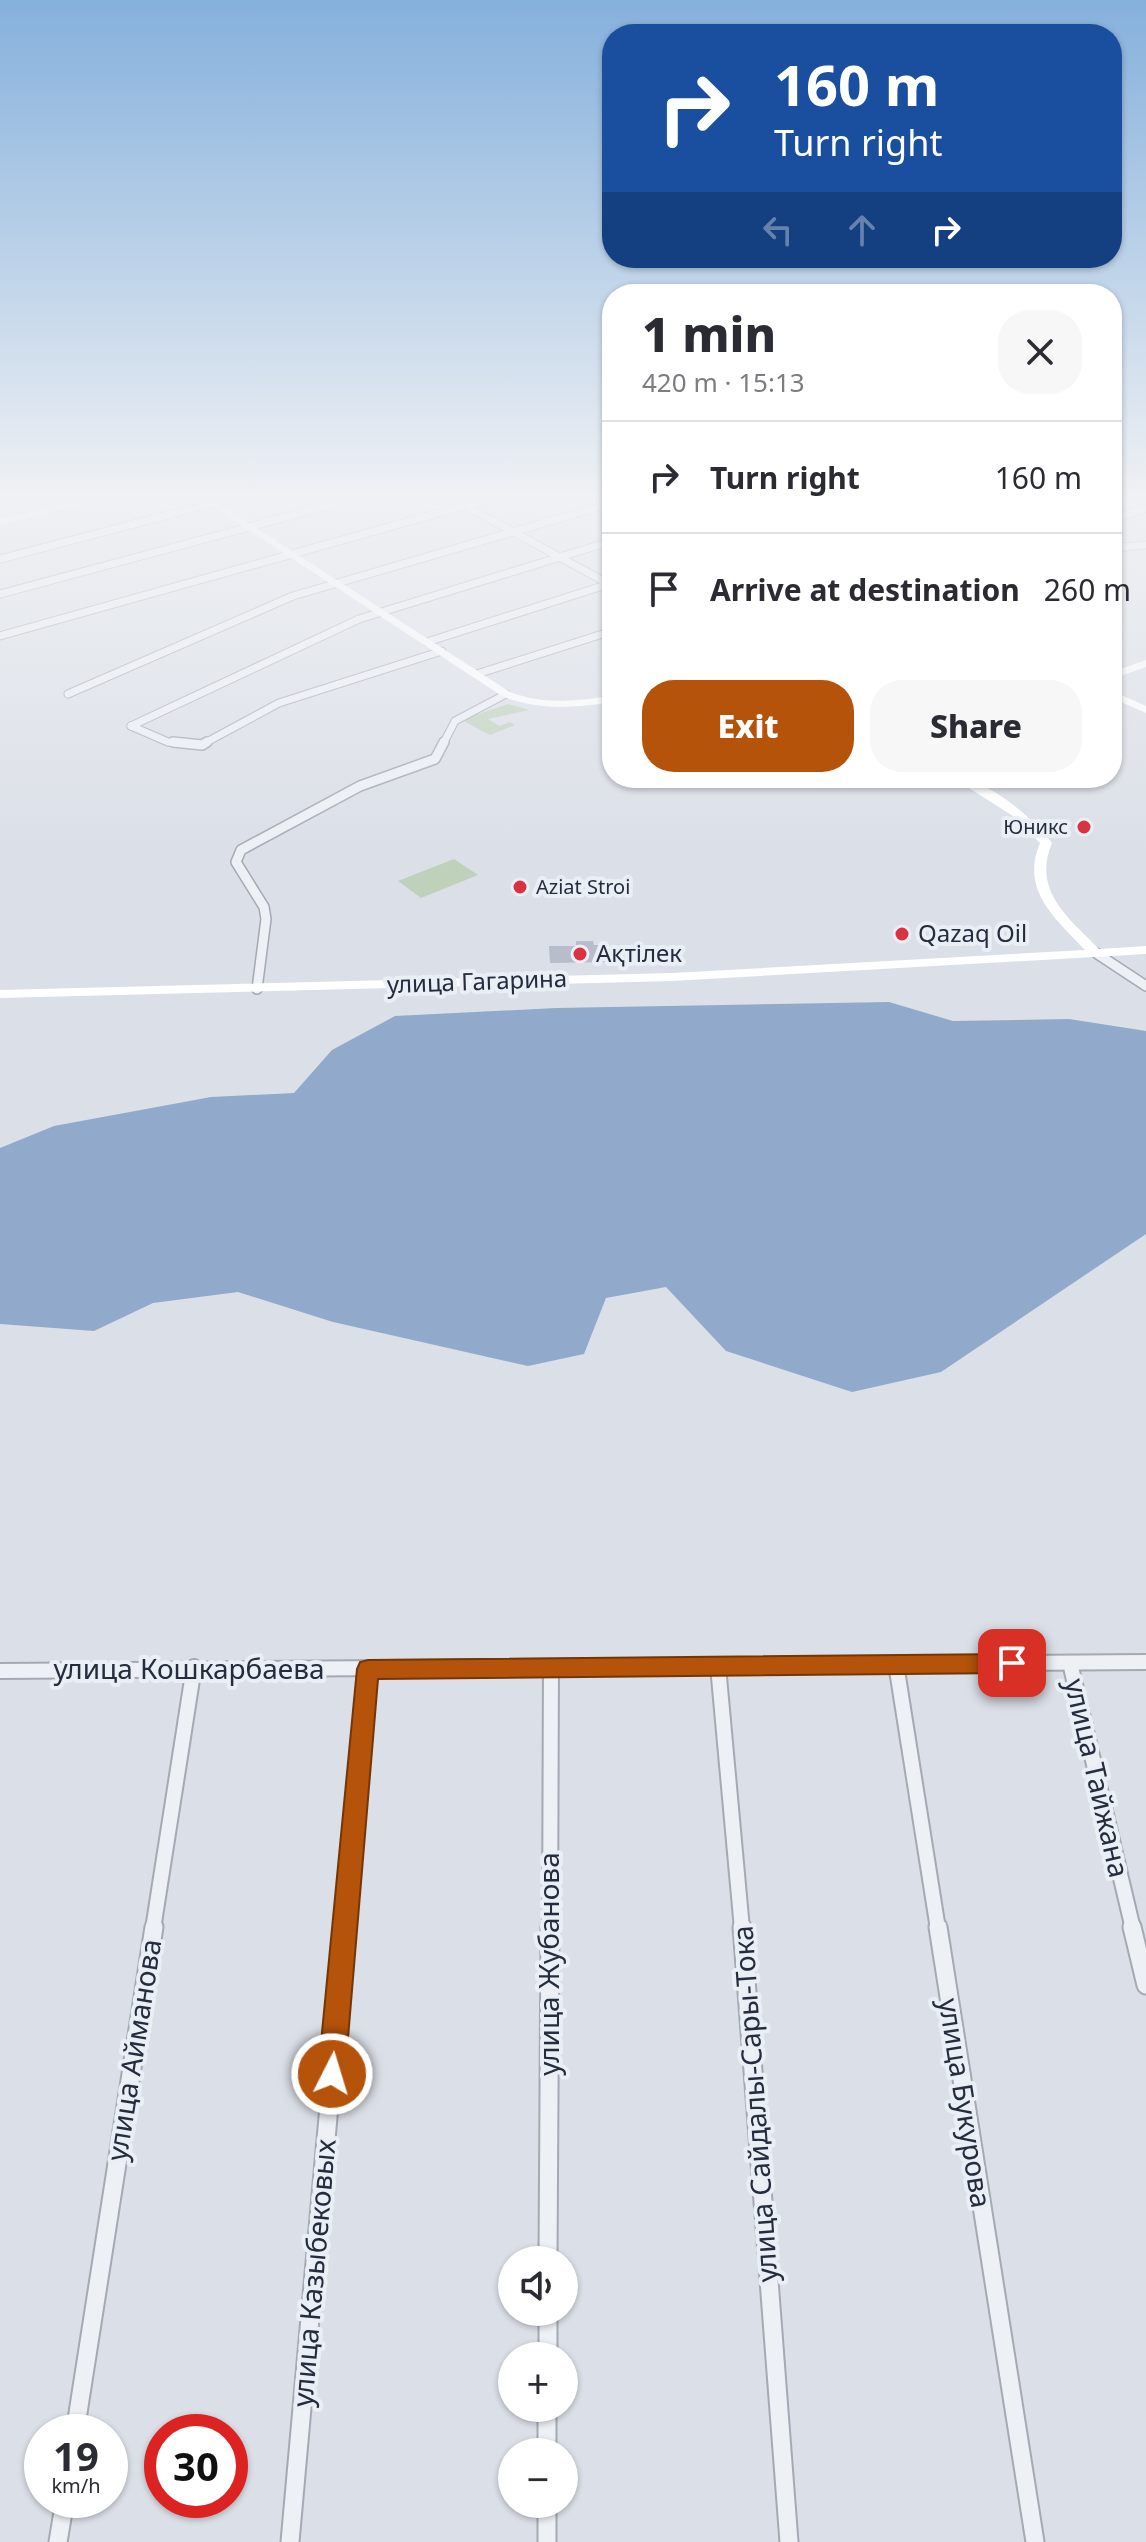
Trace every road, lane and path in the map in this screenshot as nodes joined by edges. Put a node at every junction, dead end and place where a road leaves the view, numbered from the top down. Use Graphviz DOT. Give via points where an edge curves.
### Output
graph roads {
  1 [pos="69,617"];
  2 [pos="246,617"];
  3 [pos="370,617"];
  4 [pos="387,617"];
  5 [pos="507,617"];
  6 [pos="602,634"];
  7 [pos="0,636"];
  8 [pos="427,642"];
  9 [pos="442,651"];
  10 [pos="1146,663"];
  11 [pos="1122,672"];
  12 [pos="477,674"];
  13 [pos="68,694"];
  14 [pos="506,694"];
  15 [pos="1122,699"];
  16 [pos="602,700"];
  17 [pos="1146,710"];
  18 [pos="977,788"];
  19 [pos="1146,950"];
  20 [pos="1096,953"];
  21 [pos="1146,986"];
  22 [pos="257,989"];
  23 [pos="0,994"];
  24 [pos="1146,1662"];
  25 [pos="1070,1663"];
  26 [pos="896,1664"];
  27 [pos="718,1666"];
  28 [pos="194,1667"];
  29 [pos="551,1667"];
  30 [pos="368,1669"];
  31 [pos="0,1671"];
  32 [pos="1146,1985"];
  33 [pos="548,2246"];
  34 [pos="78,2414"];
  35 [pos="62,2518"];
  36 [pos="547,2518"];
  37 [pos="58,2542"];
  38 [pos="290,2542"];
  39 [pos="547,2542"];
  40 [pos="789,2542"];
  41 [pos="1035,2542"];
  1 -- 7 [label="street"];
  2 -- 13 [label="street"];
  3 -- 9 [label="street" via="131,726 168,742 202,745 279,703"];
  4 -- 8 [label="street"];
  5 -- 8 [label="street"];
  6 -- 12 [label="street"];
  8 -- 9 [label="street"];
  9 -- 12 [label="street"];
  10 -- 11 [label="street"];
  12 -- 14 [label="street"];
  14 -- 16 [label="street" via="551,704"];
  14 -- 22 [label="street" via="455,721 435,759 352,790 241,850 236,862 266,919"];
  15 -- 17 [label="street"];
  18 -- 20 [label="street" via="1032,824 1046,843 1037,857 1039,888"];
  19 -- 20 [label="street, улица Гагарина"];
  20 -- 21 [label="street"];
  20 -- 22 [label="street, улица Гагарина" via="672,977"];
  22 -- 23 [label="street, улица Гагарина"];
  24 -- 25 [label="street, улица Кошкарбаева"];
  25 -- 26 [label="street, улица Кошкарбаева"];
  25 -- 32 [label="street, улица Тайжана"];
  26 -- 27 [label="street, улица Кошкарбаева"];
  26 -- 41 [label="street, улица Букурова"];
  27 -- 29 [label="street, улица Кошкарбаева"];
  27 -- 40 [label="street, улица Сайдалы-Сары-Тока"];
  28 -- 30 [label="street, улица Кошкарбаева"];
  28 -- 31 [label="street, улица Кошкарбаева"];
  28 -- 34 [label="street, улица Айманова"];
  29 -- 30 [label="street, улица Кошкарбаева"];
  29 -- 33 [label="street, улица Жубанова"];
  30 -- 38 [label="street, улица Казыбековых"];
  35 -- 37 [label="street"];
  36 -- 39 [label="street"];
}
